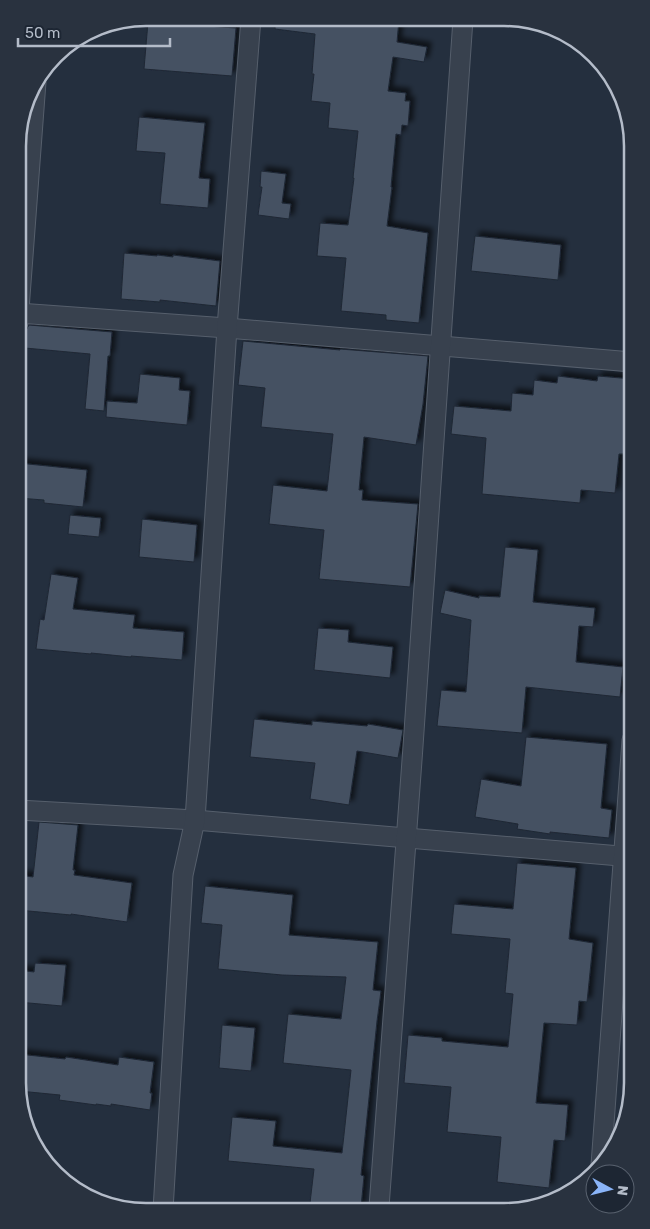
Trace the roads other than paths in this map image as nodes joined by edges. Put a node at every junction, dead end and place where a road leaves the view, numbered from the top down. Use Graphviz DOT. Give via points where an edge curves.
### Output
graph roads {
  1 [pos="250,26"];
  2 [pos="463,26"];
  3 [pos="35,101"];
  4 [pos="26,220"];
  5 [pos="26,317"];
  6 [pos="227,328"];
  7 [pos="442,346"];
  8 [pos="624,361"];
  9 [pos="26,810"];
  10 [pos="195,820"];
  11 [pos="407,838"];
  12 [pos="623,856"];
  13 [pos="623,911"];
  14 [pos="602,1151"];
  15 [pos="163,1203"];
  16 [pos="379,1203"];
  1 -- 6 [label="street"];
  2 -- 7 [label="street"];
  3 -- 4 [label="street"];
  5 -- 6 [label="street"];
  6 -- 7 [label="street"];
  6 -- 10 [label="street"];
  7 -- 8 [label="street"];
  7 -- 11 [label="street"];
  9 -- 10 [label="street"];
  10 -- 11 [label="street"];
  10 -- 15 [label="street" via="184,875"];
  11 -- 12 [label="street"];
  11 -- 16 [label="street"];
  13 -- 14 [label="street"];
}
